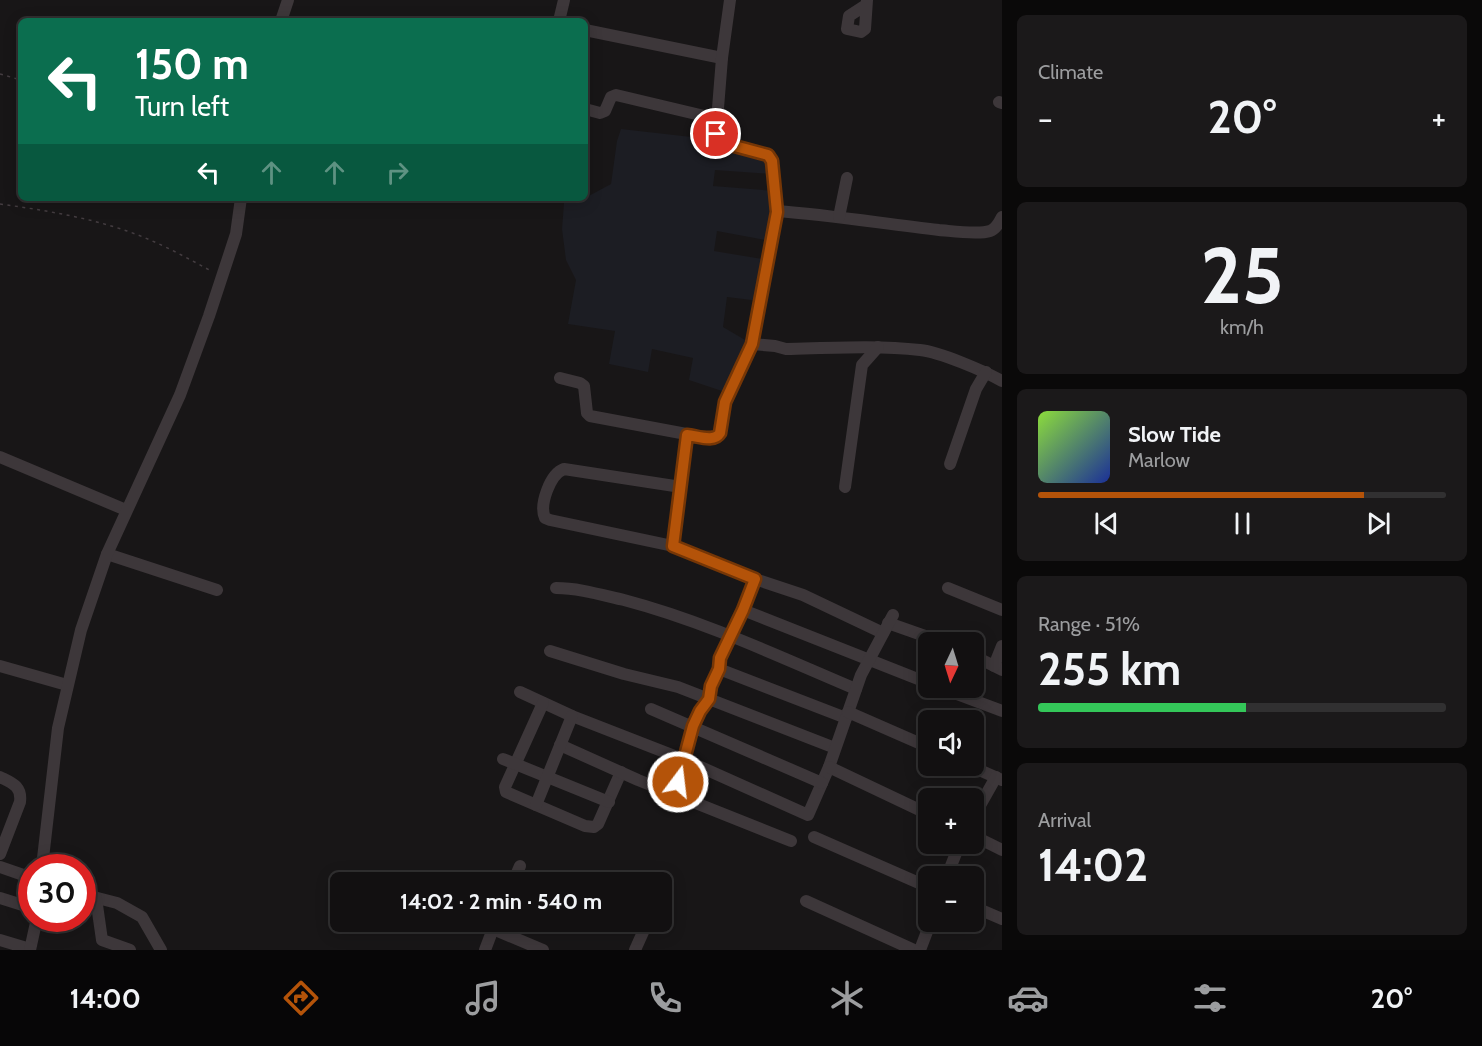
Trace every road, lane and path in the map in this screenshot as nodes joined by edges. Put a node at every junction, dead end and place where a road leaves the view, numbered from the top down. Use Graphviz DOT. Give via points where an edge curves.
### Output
graph roads {
  1 [pos="288,0"];
  2 [pos="564,0"];
  3 [pos="730,0"];
  4 [pos="282,18"];
  5 [pos="560,18"];
  6 [pos="588,31"];
  7 [pos="722,58"];
  8 [pos="0,74"];
  9 [pos="18,79"];
  10 [pos="588,110"];
  11 [pos="717,119"];
  12 [pos="847,178"];
  13 [pos="241,201"];
  14 [pos="0,204"];
  15 [pos="777,212"];
  16 [pos="839,217"];
  17 [pos="1002,217"];
  18 [pos="222,277"];
  19 [pos="752,344"];
  20 [pos="878,347"];
  21 [pos="986,372"];
  22 [pos="560,378"];
  23 [pos="1002,381"];
  24 [pos="687,435"];
  25 [pos="0,457"];
  26 [pos="950,464"];
  27 [pos="681,487"];
  28 [pos="845,487"];
  29 [pos="126,510"];
  30 [pos="673,546"];
  31 [pos="108,554"];
  32 [pos="755,579"];
  33 [pos="556,588"];
  34 [pos="948,588"];
  35 [pos="217,590"];
  36 [pos="743,610"];
  37 [pos="1002,610"];
  38 [pos="888,624"];
  39 [pos="918,634"];
  40 [pos="730,636"];
  41 [pos="1002,646"];
  42 [pos="550,651"];
  43 [pos="868,660"];
  44 [pos="984,661"];
  45 [pos="0,666"];
  46 [pos="998,668"];
  47 [pos="719,669"];
  48 [pos="918,679"];
  49 [pos="68,685"];
  50 [pos="856,688"];
  51 [pos="520,692"];
  52 [pos="967,698"];
  53 [pos="709,699"];
  54 [pos="543,703"];
  55 [pos="651,709"];
  56 [pos="1002,711"];
  57 [pos="847,715"];
  58 [pos="572,716"];
  59 [pos="693,726"];
  60 [pos="918,743"];
  61 [pos="560,745"];
  62 [pos="836,748"];
  63 [pos="685,760"];
  64 [pos="509,761"];
  65 [pos="830,766"];
  66 [pos="621,772"];
  67 [pos="984,772"];
  68 [pos="547,776"];
  69 [pos="0,777"];
  70 [pos="999,779"];
  71 [pos="822,783"];
  72 [pos="675,794"];
  73 [pos="609,801"];
  74 [pos="984,801"];
  75 [pos="536,805"];
  76 [pos="918,809"];
  77 [pos="5,827"];
  78 [pos="814,837"];
  79 [pos="791,841"];
  80 [pos="984,841"];
  81 [pos="1002,850"];
  82 [pos="0,854"];
  83 [pos="43,854"];
  84 [pos="520,866"];
  85 [pos="0,867"];
  86 [pos="517,872"];
  87 [pos="18,873"];
  88 [pos="918,883"];
  89 [pos="0,898"];
  90 [pos="96,898"];
  91 [pos="806,901"];
  92 [pos="18,904"];
  93 [pos="984,911"];
  94 [pos="1002,919"];
  95 [pos="34,932"];
  96 [pos="492,932"];
  97 [pos="508,932"];
  98 [pos="643,932"];
  99 [pos="927,932"];
  100 [pos="0,940"];
  101 [pos="30,950"];
  102 [pos="130,950"];
  103 [pos="160,950"];
  104 [pos="485,950"];
  105 [pos="543,950"];
  106 [pos="635,950"];
  107 [pos="914,950"];
  108 [pos="920,950"];
  1 -- 4 [label="street"];
  2 -- 5 [label="street"];
  3 -- 7 [label="street"];
  6 -- 7 [label="street"];
  7 -- 11 [label="street"];
  8 -- 9 [label="path"];
  10 -- 11 [label="street" via="605,111 616,95"];
  11 -- 15 [label="street" via="718,140 768,155 772,161"];
  12 -- 16 [label="street"];
  13 -- 18 [label="street" via="236,234"];
  14 -- 18 [label="path" via="49,211 127,231"];
  15 -- 16 [label="street"];
  15 -- 19 [label="street"];
  16 -- 17 [label="street" via="916,228 984,232 995,228"];
  18 -- 29 [label="street" via="180,395"];
  19 -- 20 [label="street" via="786,349"];
  19 -- 24 [label="street" via="725,402 720,433 713,439"];
  20 -- 21 [label="street" via="922,350"];
  20 -- 28 [label="street" via="862,365"];
  21 -- 23 [label="street"];
  21 -- 26 [label="street" via="976,389"];
  22 -- 24 [label="street" via="584,386 590,416"];
  24 -- 27 [label="street"];
  25 -- 29 [label="street"];
  27 -- 30 [label="street"];
  27 -- 30 [label="street" via="564,469 551,481 542,512 550,520"];
  29 -- 31 [label="street"];
  30 -- 32 [label="street"];
  31 -- 35 [label="street"];
  31 -- 49 [label="street" via="81,630"];
  32 -- 36 [label="street"];
  32 -- 38 [label="street"];
  33 -- 40 [label="street" via="645,606"];
  34 -- 37 [label="street"];
  36 -- 40 [label="street"];
  36 -- 43 [label="street"];
  38 -- 39 [label="street"];
  38 -- 43 [label="street"];
  40 -- 47 [label="street"];
  40 -- 50 [label="street"];
  41 -- 46 [label="street"];
  42 -- 53 [label="street"];
  43 -- 48 [label="street"];
  43 -- 50 [label="street"];
  44 -- 46 [label="street"];
  45 -- 49 [label="street"];
  47 -- 53 [label="street"];
  47 -- 57 [label="street"];
  49 -- 83 [label="street" via="58,728"];
  50 -- 57 [label="street"];
  51 -- 54 [label="street"];
  52 -- 56 [label="street"];
  53 -- 59 [label="street"];
  53 -- 62 [label="street"];
  54 -- 58 [label="street"];
  54 -- 64 [label="street"];
  55 -- 59 [label="street"];
  57 -- 60 [label="street"];
  57 -- 62 [label="street"];
  58 -- 61 [label="street"];
  58 -- 63 [label="street"];
  59 -- 63 [label="street"];
  59 -- 71 [label="street"];
  61 -- 66 [label="street"];
  61 -- 68 [label="street"];
  62 -- 65 [label="street"];
  63 -- 71 [label="street" via="808,815"];
  63 -- 72 [label="street"];
  64 -- 68 [label="street"];
  64 -- 75 [label="street" via="504,789"];
  65 -- 71 [label="street"];
  65 -- 76 [label="street"];
  66 -- 72 [label="street"];
  66 -- 73 [label="street"];
  67 -- 70 [label="street"];
  68 -- 73 [label="street"];
  68 -- 75 [label="street"];
  69 -- 77 [label="street" via="17,786 21,793"];
  70 -- 74 [label="street"];
  72 -- 79 [label="street"];
  73 -- 75 [label="street" via="594,827"];
  77 -- 82 [label="street"];
  78 -- 88 [label="street"];
  80 -- 81 [label="street"];
  84 -- 86 [label="street"];
  85 -- 87 [label="street"];
  89 -- 92 [label="street"];
  90 -- 102 [label="street" via="102,940"];
  90 -- 103 [label="street" via="117,903 142,917"];
  91 -- 107 [label="street"];
  93 -- 94 [label="street"];
  95 -- 101 [label="street"];
  96 -- 104 [label="street"];
  97 -- 105 [label="street"];
  98 -- 106 [label="street"];
  99 -- 108 [label="street"];
  100 -- 101 [label="street"];
}
